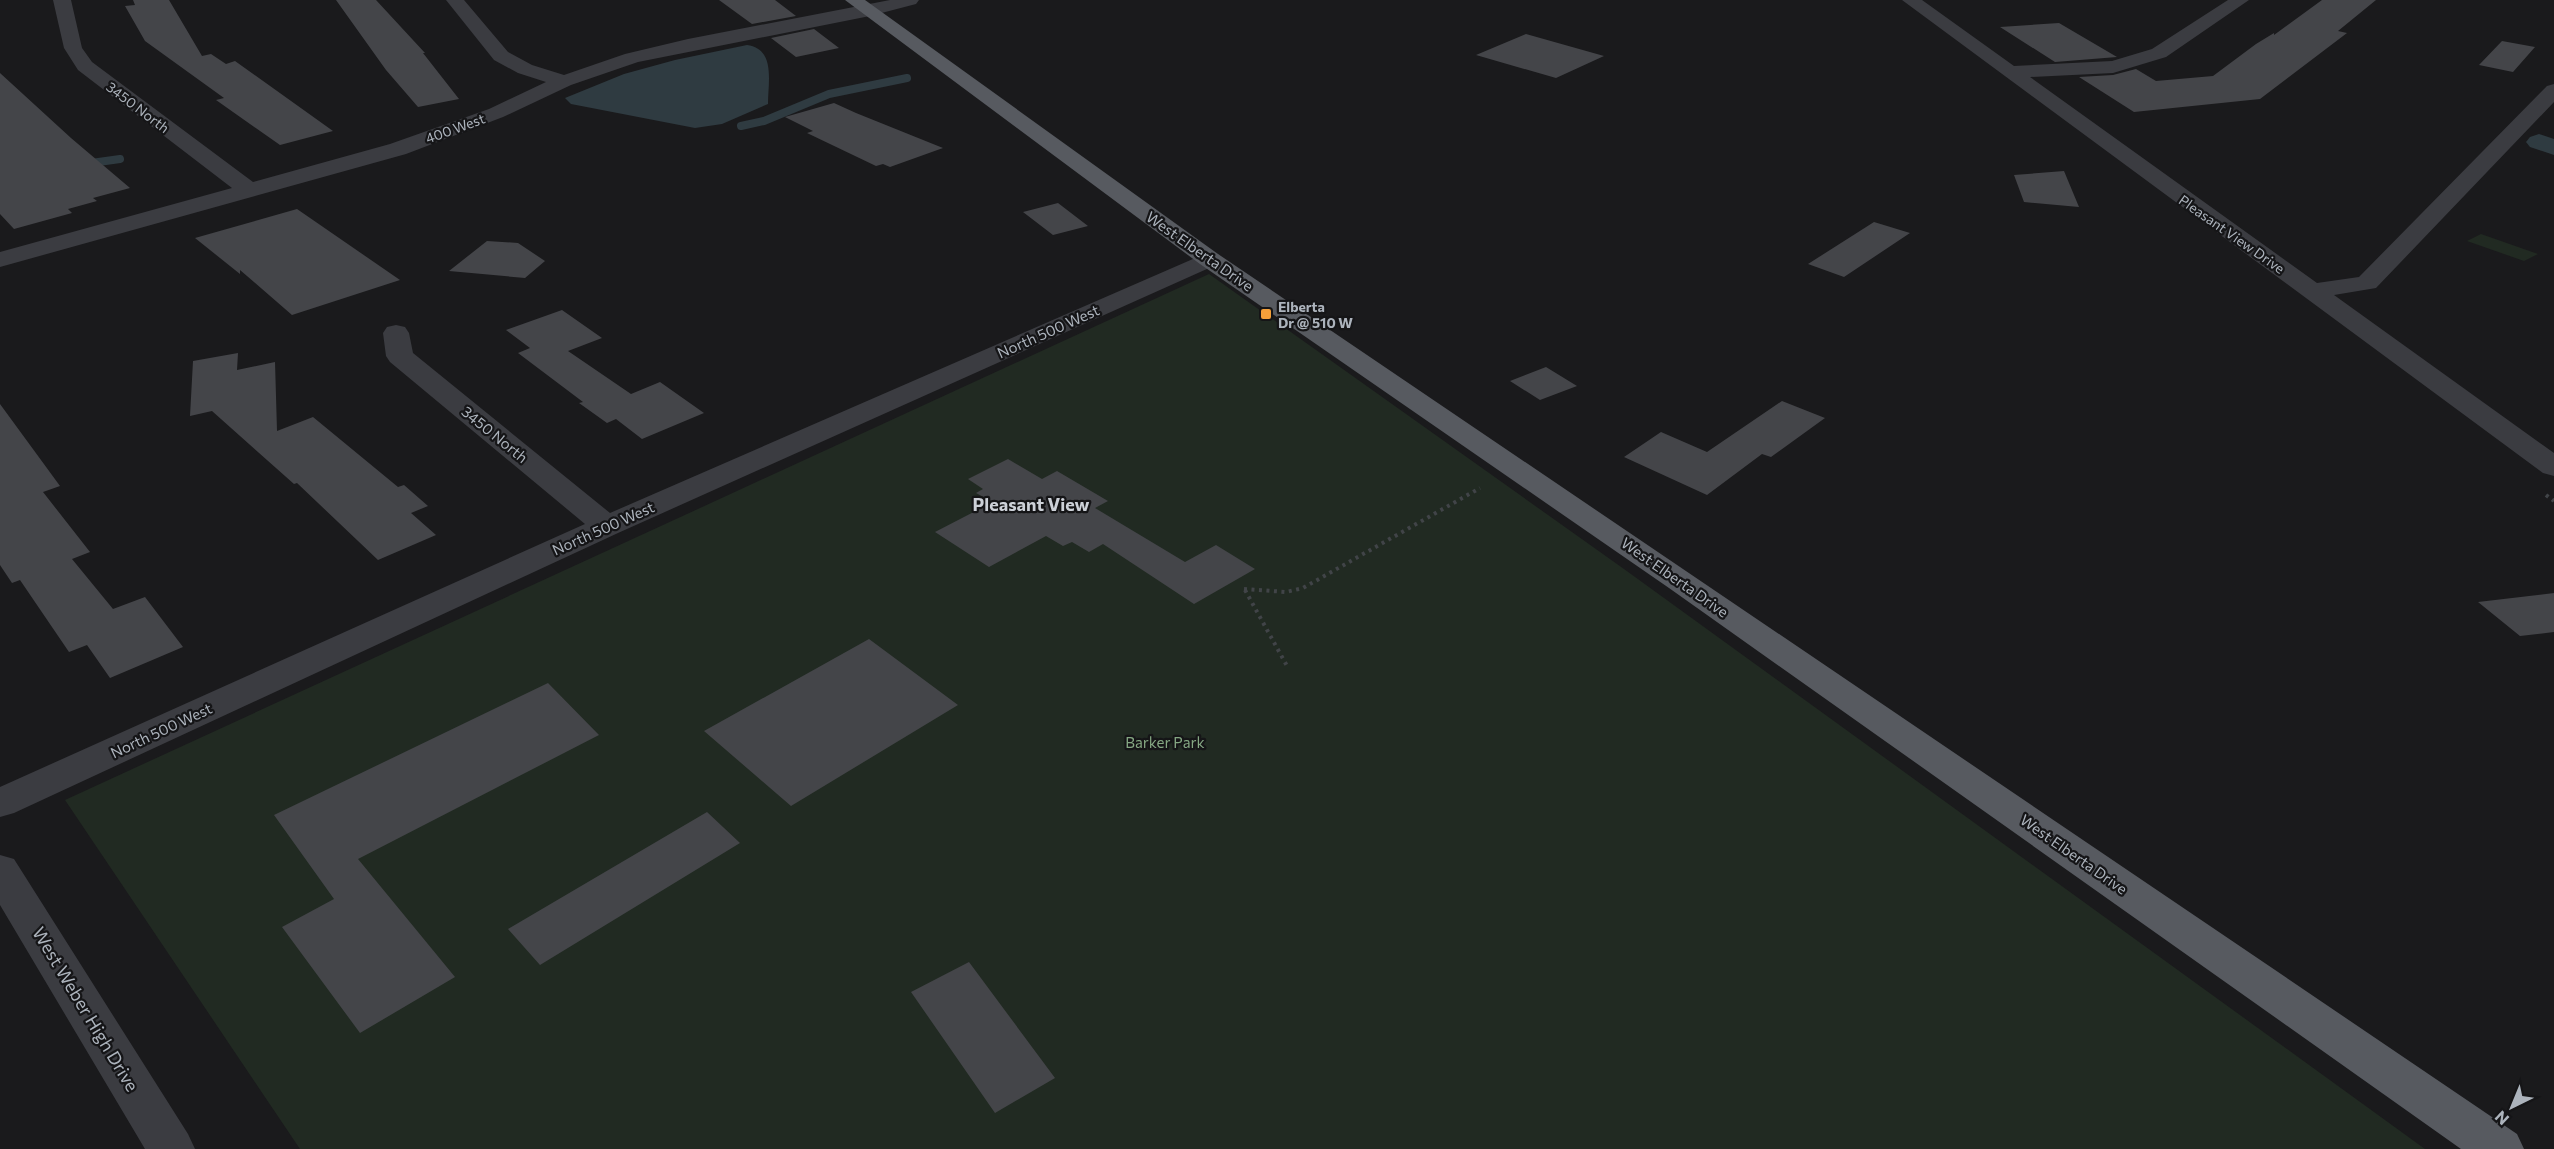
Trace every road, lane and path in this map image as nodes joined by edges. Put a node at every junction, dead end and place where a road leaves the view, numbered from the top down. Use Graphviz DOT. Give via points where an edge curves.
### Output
graph roads {
  1 [pos="62,0"];
  2 [pos="455,0"];
  3 [pos="910,0"];
  4 [pos="1911,0"];
  5 [pos="2240,0"];
  6 [pos="862,6"];
  7 [pos="2011,72"];
  8 [pos="564,81"];
  9 [pos="2554,90"];
  10 [pos="249,190"];
  11 [pos="1209,259"];
  12 [pos="0,260"];
  13 [pos="2313,291"];
  14 [pos="396,333"];
  15 [pos="2554,467"];
  16 [pos="1480,488"];
  17 [pos="607,526"];
  18 [pos="1287,666"];
  19 [pos="0,803"];
  20 [pos="0,870"];
  21 [pos="171,1149"];
  22 [pos="2500,1149"];
  1 -- 10 [label="street, 3450 North" via="74,48 85,66"];
  2 -- 8 [label="street" via="501,56 525,69"];
  3 -- 6 [label="street, 400 West"];
  4 -- 7 [label="street, Pleasant View Drive"];
  5 -- 7 [label="street" via="2159,53 2113,66"];
  6 -- 8 [label="street, 400 West" via="632,58"];
  6 -- 11 [label="main road, West Elberta Drive"];
  7 -- 13 [label="street, Pleasant View Drive"];
  8 -- 10 [label="street, 400 West" via="398,149"];
  9 -- 13 [label="street" via="2367,283"];
  10 -- 12 [label="street, 400 West"];
  11 -- 17 [label="street, North 500 West"];
  11 -- 22 [label="main road, West Elberta Drive" via="1701,594"];
  13 -- 15 [label="street, Pleasant View Drive"];
  14 -- 17 [label="street, 3450 North" via="400,356"];
  16 -- 18 [label="path" via="1303,588 1286,592 1244,589"];
  17 -- 19 [label="street, North 500 West"];
  20 -- 21 [label="street, West Weber High Drive"];
}
